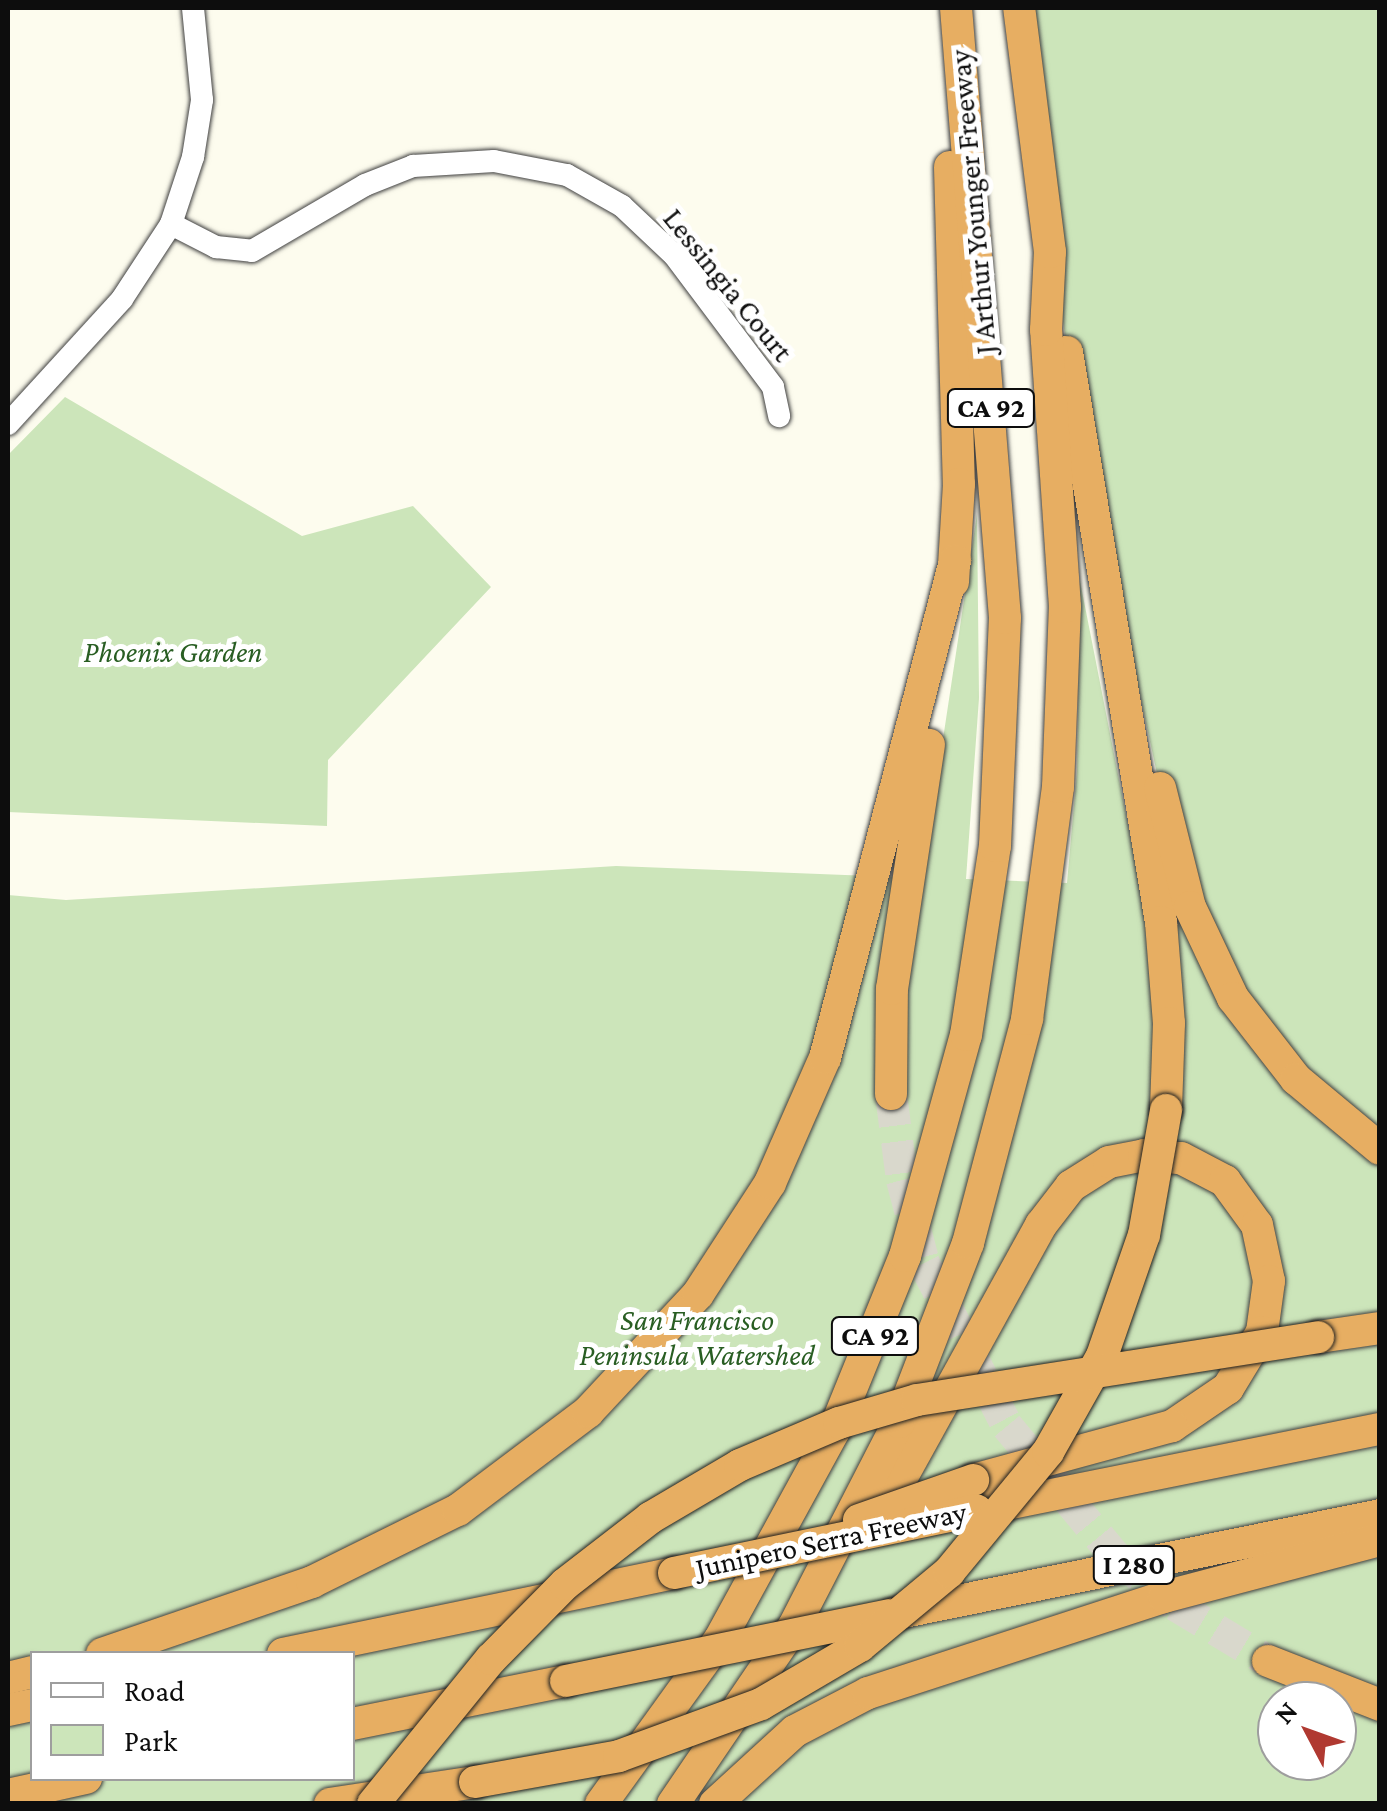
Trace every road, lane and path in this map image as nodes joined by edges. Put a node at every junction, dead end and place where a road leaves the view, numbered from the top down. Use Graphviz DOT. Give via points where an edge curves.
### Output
graph roads {
  1 [pos="193,8"];
  2 [pos="943,8"];
  3 [pos="956,8"];
  4 [pos="1019,8"];
  5 [pos="171,224"];
  6 [pos="1050,252"];
  7 [pos="779,416"];
  8 [pos="8,424"];
  9 [pos="1097,527"];
  10 [pos="955,561"];
  11 [pos="892,1094"];
  12 [pos="1380,1149"];
  13 [pos="1380,1328"];
  14 [pos="1380,1428"];
  15 [pos="975,1495"];
  16 [pos="1380,1515"];
  17 [pos="1380,1540"];
  18 [pos="111,1651"];
  19 [pos="297,1651"];
  20 [pos="1268,1661"];
  21 [pos="760,1680"];
  22 [pos="1380,1704"];
  23 [pos="355,1723"];
  24 [pos="72,1781"];
  25 [pos="8,1795"];
  26 [pos="330,1804"];
  27 [pos="373,1804"];
  28 [pos="601,1804"];
  29 [pos="673,1804"];
  30 [pos="715,1804"];
  1 -- 5 [label="street" via="202,100 193,157"];
  2 -- 10 [label="highway" via="959,464"];
  3 -- 28 [label="highway, J Arthur Younger Freeway / CA 92" via="1005,637 996,846 966,1035 905,1256 834,1431 720,1639"];
  4 -- 6 [label="highway, J Arthur Younger Freeway / CA 92"];
  5 -- 7 [label="street, Lessingia Court" via="216,247 252,251 365,185 414,166 494,161 567,175 605,194 660,239 772,387"];
  5 -- 8 [label="street" via="132,286"];
  6 -- 9 [label="highway"];
  6 -- 21 [label="highway, J Arthur Younger Freeway / CA 92" via="1046,330 1062,535 1064,681 1049,876 1019,1057 968,1243 914,1388 848,1528"];
  9 -- 12 [label="highway" via="1177,862 1205,946 1280,1063"];
  9 -- 26 [label="highway, bridge" via="1166,958 1166,1110 1144,1234 1102,1356 1048,1452 949,1572 827,1668 724,1720 619,1756"];
  10 -- 11 [label="highway" via="892,988"];
  10 -- 18 [label="highway" via="826,1058 770,1183 698,1294 588,1412 458,1510 312,1582"];
  13 -- 27 [label="highway, bridge" via="917,1400 826,1428 740,1465 626,1534 565,1584 490,1660"];
  14 -- 15 [label="highway, Junipero Serra Freeway"];
  15 -- 19 [label="highway, Junipero Serra Freeway, bridge" via="800,1547"];
  15 -- 21 [label="highway" via="1160,1430 1197,1414 1228,1388 1262,1332 1269,1281 1258,1225 1225,1182 1193,1162 1144,1155 1098,1167 1063,1194 902,1483 829,1599"];
  16 -- 23 [label="highway, I 280, bridge"];
  17 -- 30 [label="highway" via="1126,1608 868,1693 795,1731"];
  20 -- 22 [label="highway"];
  21 -- 29 [label="highway, J Arthur Younger Freeway / CA 92"];
  24 -- 25 [label="highway"];
}
